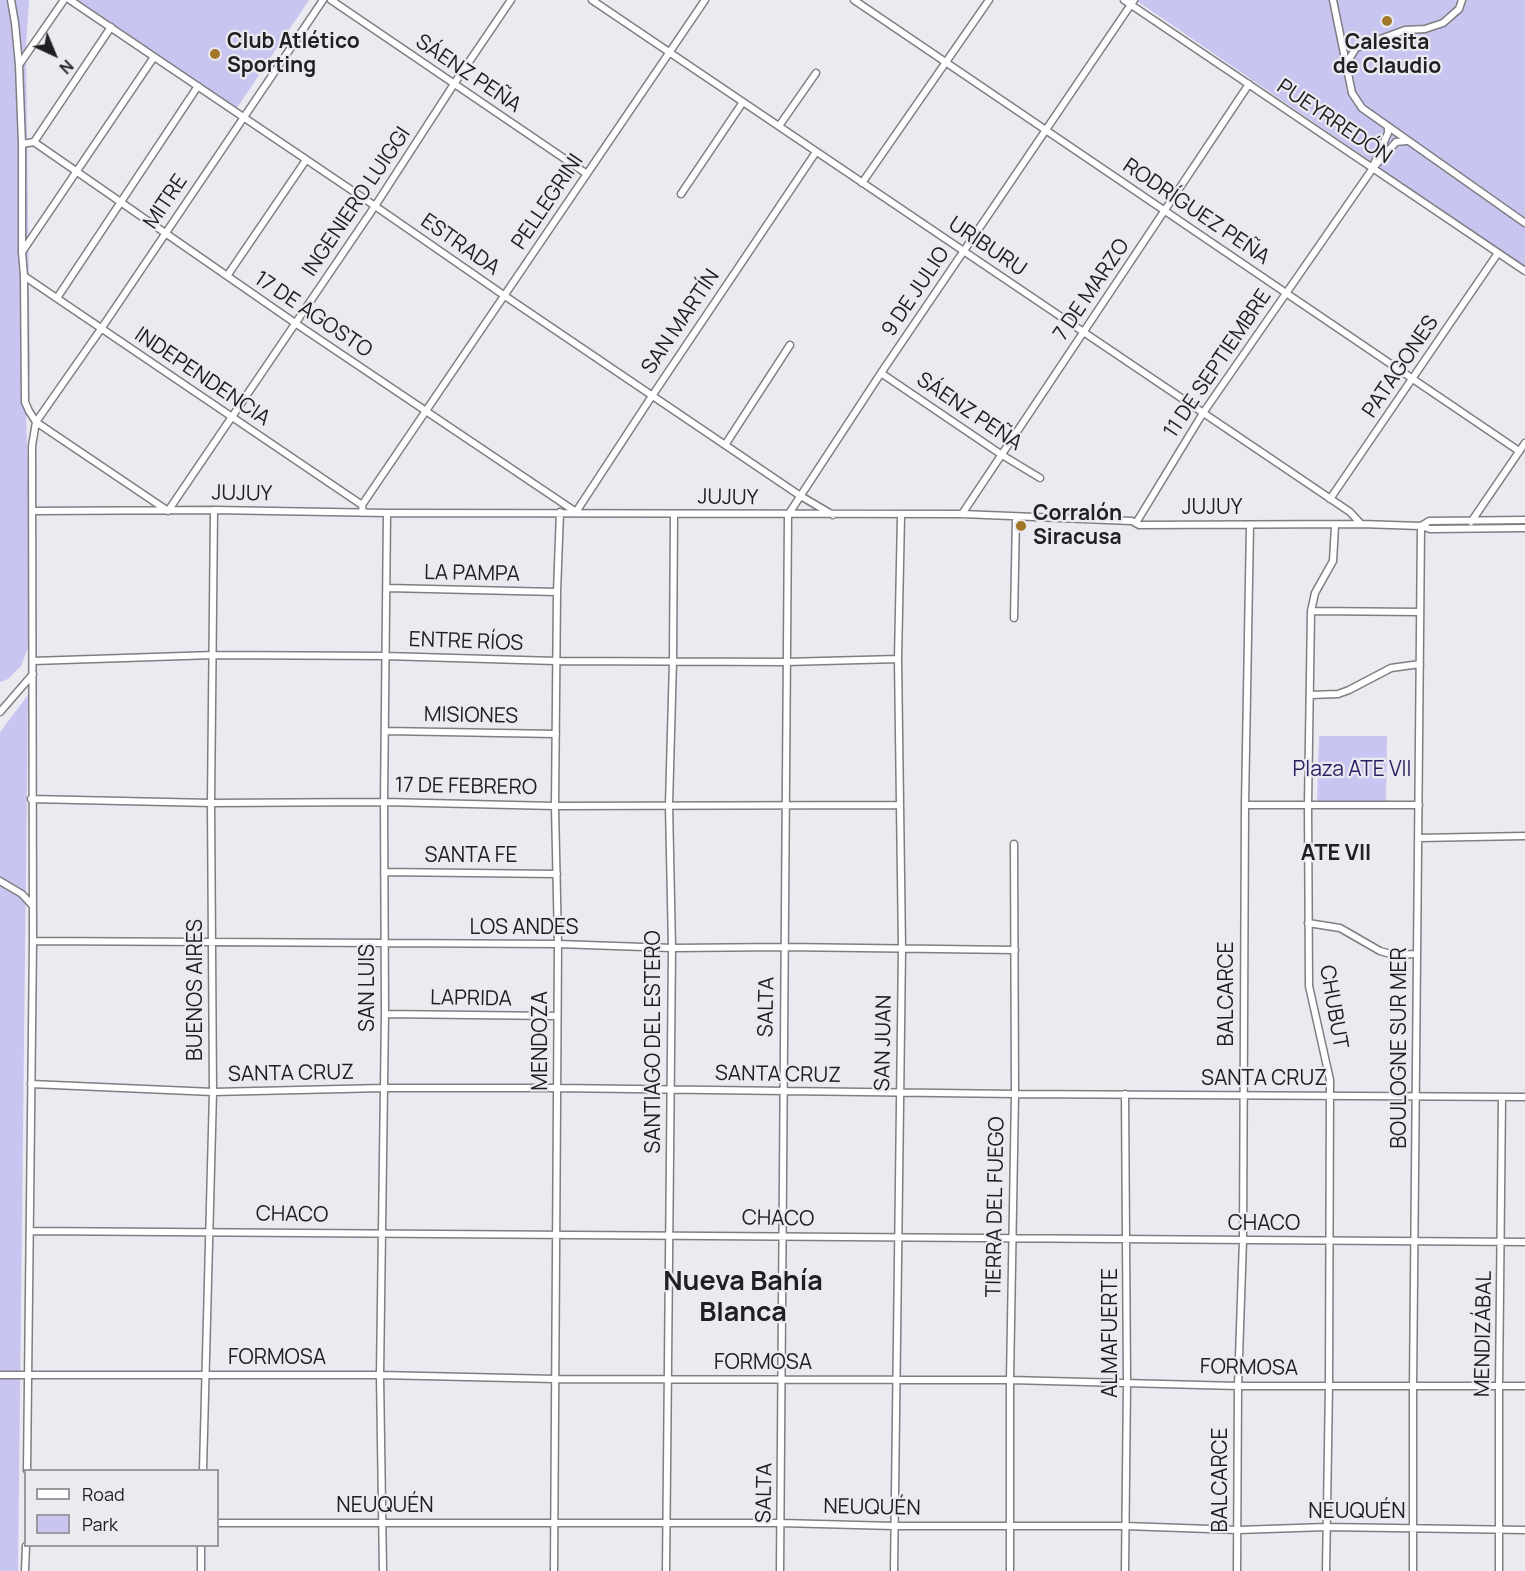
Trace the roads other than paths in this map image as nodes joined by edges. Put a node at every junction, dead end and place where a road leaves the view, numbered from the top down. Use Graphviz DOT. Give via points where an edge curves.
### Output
graph roads {
  1 [pos="11,0"];
  2 [pos="64,0"];
  3 [pos="70,0"];
  4 [pos="323,0"];
  5 [pos="331,0"];
  6 [pos="511,0"];
  7 [pos="591,0"];
  8 [pos="705,0"];
  9 [pos="854,0"];
  10 [pos="989,0"];
  11 [pos="1124,0"];
  12 [pos="1333,0"];
  13 [pos="1462,0"];
  14 [pos="1132,2"];
  15 [pos="864,3"];
  16 [pos="111,27"];
  17 [pos="1341,44"];
  18 [pos="1356,48"];
  19 [pos="669,52"];
  20 [pos="154,57"];
  21 [pos="946,62"];
  22 [pos="19,65"];
  23 [pos="1346,67"];
  24 [pos="816,73"];
  25 [pos="454,84"];
  26 [pos="1249,84"];
  27 [pos="198,87"];
  28 [pos="743,102"];
  29 [pos="243,117"];
  30 [pos="778,126"];
  31 [pos="1388,128"];
  32 [pos="1045,130"];
  33 [pos="1407,141"];
  34 [pos="34,142"];
  35 [pos="22,144"];
  36 [pos="816,152"];
  37 [pos="306,160"];
  38 [pos="1373,168"];
  39 [pos="77,172"];
  40 [pos="587,174"];
  41 [pos="862,183"];
  42 [pos="681,194"];
  43 [pos="121,203"];
  44 [pos="375,206"];
  45 [pos="1165,210"];
  46 [pos="1525,223"];
  47 [pos="165,233"];
  48 [pos="963,251"];
  49 [pos="22,252"];
  50 [pos="1498,253"];
  51 [pos="1525,271"];
  52 [pos="24,276"];
  53 [pos="227,276"];
  54 [pos="1286,293"];
  55 [pos="504,296"];
  56 [pos="57,298"];
  57 [pos="295,323"];
  58 [pos="101,329"];
  59 [pos="1083,332"];
  60 [pos="790,345"];
  61 [pos="881,373"];
  62 [pos="1413,378"];
  63 [pos="652,396"];
  64 [pos="427,412"];
  65 [pos="1203,413"];
  66 [pos="231,417"];
  67 [pos="36,422"];
  68 [pos="1525,443"];
  69 [pos="725,445"];
  70 [pos="1519,451"];
  71 [pos="1002,455"];
  72 [pos="1040,478"];
  73 [pos="799,495"];
  74 [pos="1330,499"];
  75 [pos="362,505"];
  76 [pos="214,510"];
  77 [pos="33,511"];
  78 [pos="168,511"];
  79 [pos="560,512"];
  80 [pos="576,512"];
  81 [pos="363,513"];
  82 [pos="387,513"];
  83 [pos="674,514"];
  84 [pos="962,514"];
  85 [pos="788,515"];
  86 [pos="834,515"];
  87 [pos="901,516"];
  88 [pos="1016,517"];
  89 [pos="1472,520"];
  90 [pos="1525,520"];
  91 [pos="1136,523"];
  92 [pos="1361,524"];
  93 [pos="1250,525"];
  94 [pos="1335,526"];
  95 [pos="1421,526"];
  96 [pos="1467,528"];
  97 [pos="1525,528"];
  98 [pos="387,588"];
  99 [pos="557,592"];
  100 [pos="1311,611"];
  101 [pos="1420,612"];
  102 [pos="1014,618"];
  103 [pos="214,655"];
  104 [pos="385,656"];
  105 [pos="898,659"];
  106 [pos="33,661"];
  107 [pos="556,661"];
  108 [pos="673,661"];
  109 [pos="785,662"];
  110 [pos="1420,664"];
  111 [pos="33,673"];
  112 [pos="1310,695"];
  113 [pos="0,712"];
  114 [pos="386,731"];
  115 [pos="555,734"];
  116 [pos="31,800"];
  117 [pos="384,802"];
  118 [pos="211,803"];
  119 [pos="1308,804"];
  120 [pos="669,805"];
  121 [pos="784,805"];
  122 [pos="899,805"];
  123 [pos="1245,805"];
  124 [pos="1419,805"];
  125 [pos="555,806"];
  126 [pos="1525,836"];
  127 [pos="1418,838"];
  128 [pos="1014,844"];
  129 [pos="384,872"];
  130 [pos="557,874"];
  131 [pos="0,881"];
  132 [pos="32,904"];
  133 [pos="1308,923"];
  134 [pos="33,941"];
  135 [pos="213,943"];
  136 [pos="384,944"];
  137 [pos="558,944"];
  138 [pos="784,947"];
  139 [pos="672,948"];
  140 [pos="902,950"];
  141 [pos="1014,950"];
  142 [pos="1417,954"];
  143 [pos="385,1014"];
  144 [pos="557,1016"];
  145 [pos="31,1084"];
  146 [pos="384,1088"];
  147 [pos="557,1088"];
  148 [pos="671,1091"];
  149 [pos="213,1092"];
  150 [pos="783,1092"];
  151 [pos="899,1093"];
  152 [pos="1015,1094"];
  153 [pos="1125,1094"];
  154 [pos="1243,1095"];
  155 [pos="1329,1095"];
  156 [pos="1416,1096"];
  157 [pos="1502,1097"];
  158 [pos="1525,1097"];
  159 [pos="30,1231"];
  160 [pos="208,1231"];
  161 [pos="382,1233"];
  162 [pos="555,1234"];
  163 [pos="669,1234"];
  164 [pos="783,1236"];
  165 [pos="897,1237"];
  166 [pos="1013,1237"];
  167 [pos="1127,1239"];
  168 [pos="1243,1240"];
  169 [pos="1328,1240"];
  170 [pos="1415,1240"];
  171 [pos="1502,1242"];
  172 [pos="1525,1242"];
  173 [pos="205,1374"];
  174 [pos="0,1375"];
  175 [pos="28,1375"];
  176 [pos="380,1375"];
  177 [pos="555,1379"];
  178 [pos="668,1379"];
  179 [pos="782,1380"];
  180 [pos="1010,1380"];
  181 [pos="895,1381"];
  182 [pos="1127,1382"];
  183 [pos="1329,1385"];
  184 [pos="1238,1386"];
  185 [pos="1525,1386"];
  186 [pos="1413,1387"];
  187 [pos="1499,1387"];
  188 [pos="27,1469"];
  189 [pos="202,1469"];
  190 [pos="382,1522"];
  191 [pos="219,1523"];
  192 [pos="555,1523"];
  193 [pos="781,1523"];
  194 [pos="667,1524"];
  195 [pos="894,1526"];
  196 [pos="1010,1526"];
  197 [pos="1125,1526"];
  198 [pos="1326,1527"];
  199 [pos="1415,1528"];
  200 [pos="1238,1530"];
  201 [pos="1500,1530"];
  202 [pos="1525,1530"];
  203 [pos="26,1547"];
  204 [pos="201,1547"];
  205 [pos="25,1571"];
  206 [pos="201,1571"];
  207 [pos="383,1571"];
  208 [pos="554,1571"];
  209 [pos="666,1571"];
  210 [pos="780,1571"];
  211 [pos="894,1571"];
  212 [pos="1010,1571"];
  213 [pos="1125,1571"];
  214 [pos="1237,1571"];
  215 [pos="1326,1571"];
  216 [pos="1413,1571"];
  217 [pos="1499,1571"];
  1 -- 22 [label="street"];
  2 -- 22 [label="street"];
  3 -- 16 [label="street, ESTRADA"];
  4 -- 29 [label="street, MITRE"];
  5 -- 25 [label="street, SÁENZ PEÑA"];
  6 -- 25 [label="street, INGENIERO LUIGGI"];
  7 -- 19 [label="street, URIBURU"];
  8 -- 19 [label="street, PELLEGRINI"];
  9 -- 15 [label="street, RODRÍGUEZ PEÑA"];
  10 -- 21 [label="street"];
  11 -- 14 [label="street, PUEYRREDÓN"];
  12 -- 17 [label="street"];
  13 -- 18 [label="street" via="1459,9 1443,23 1399,32"];
  14 -- 26 [label="street, PUEYRREDÓN"];
  14 -- 32 [label="street, 9 DE JULIO"];
  15 -- 21 [label="street, RODRÍGUEZ PEÑA"];
  16 -- 20 [label="street, ESTRADA"];
  16 -- 34 [label="street"];
  17 -- 18 [label="street"];
  17 -- 23 [label="street"];
  18 -- 23 [label="street"];
  19 -- 28 [label="street, URIBURU"];
  19 -- 40 [label="street, PELLEGRINI"];
  20 -- 27 [label="street, ESTRADA"];
  20 -- 39 [label="street"];
  21 -- 32 [label="street, RODRÍGUEZ PEÑA"];
  21 -- 41 [label="street"];
  22 -- 35 [label="street"];
  23 -- 31 [label="street" via="1352,93 1362,108"];
  24 -- 30 [label="street"];
  25 -- 40 [label="street, SÁENZ PEÑA"];
  25 -- 44 [label="street, INGENIERO LUIGGI"];
  26 -- 38 [label="street, PUEYRREDÓN"];
  26 -- 45 [label="street, 7 DE MARZO"];
  27 -- 29 [label="street, ESTRADA"];
  27 -- 43 [label="street"];
  28 -- 30 [label="street, URIBURU"];
  28 -- 42 [label="street"];
  29 -- 37 [label="street, ESTRADA"];
  29 -- 47 [label="street, MITRE"];
  30 -- 36 [label="street, URIBURU"];
  31 -- 33 [label="street"];
  31 -- 38 [label="street"];
  32 -- 45 [label="street, RODRÍGUEZ PEÑA"];
  32 -- 48 [label="street, 9 DE JULIO"];
  33 -- 38 [label="street" via="1396,142"];
  33 -- 46 [label="street"];
  34 -- 35 [label="street"];
  34 -- 39 [label="street, 17 DE AGOSTO"];
  35 -- 49 [label="street"];
  36 -- 41 [label="street, URIBURU"];
  36 -- 63 [label="street, SAN MARTÍN"];
  37 -- 44 [label="street, ESTRADA"];
  37 -- 53 [label="street"];
  38 -- 50 [label="street, PUEYRREDÓN"];
  38 -- 54 [label="street, 11 DE SEPTIEMBRE"];
  39 -- 43 [label="street, 17 DE AGOSTO"];
  39 -- 49 [label="street"];
  40 -- 55 [label="street, PELLEGRINI"];
  41 -- 48 [label="street, URIBURU"];
  43 -- 47 [label="street, 17 DE AGOSTO"];
  43 -- 56 [label="street"];
  44 -- 55 [label="street, ESTRADA"];
  44 -- 57 [label="street, INGENIERO LUIGGI"];
  45 -- 54 [label="street, RODRÍGUEZ PEÑA"];
  45 -- 59 [label="street, 7 DE MARZO"];
  47 -- 53 [label="street, 17 DE AGOSTO"];
  47 -- 58 [label="street, MITRE"];
  48 -- 59 [label="street, URIBURU"];
  48 -- 61 [label="street, 9 DE JULIO"];
  49 -- 52 [label="street"];
  50 -- 51 [label="street, PUEYRREDÓN"];
  50 -- 62 [label="street, PATAGONES"];
  52 -- 56 [label="street, INDEPENDENCIA"];
  52 -- 67 [label="street" via="25,402"];
  53 -- 57 [label="street, 17 DE AGOSTO"];
  54 -- 62 [label="street, RODRÍGUEZ PEÑA"];
  54 -- 65 [label="street, 11 DE SEPTIEMBRE"];
  55 -- 63 [label="street, ESTRADA"];
  55 -- 64 [label="street, PELLEGRINI"];
  56 -- 58 [label="street, INDEPENDENCIA"];
  57 -- 64 [label="street, 17 DE AGOSTO"];
  57 -- 66 [label="street, INGENIERO LUIGGI"];
  58 -- 66 [label="street, INDEPENDENCIA"];
  58 -- 67 [label="street, MITRE"];
  59 -- 65 [label="street, URIBURU"];
  59 -- 71 [label="street, 7 DE MARZO"];
  60 -- 69 [label="street"];
  61 -- 71 [label="street, SÁENZ PEÑA"];
  61 -- 73 [label="street, 9 DE JULIO"];
  62 -- 70 [label="street, RODRÍGUEZ PEÑA"];
  62 -- 74 [label="street, PATAGONES"];
  63 -- 69 [label="street, ESTRADA"];
  63 -- 80 [label="street, SAN MARTÍN"];
  64 -- 75 [label="street, PELLEGRINI"];
  64 -- 80 [label="street, 17 DE AGOSTO"];
  65 -- 74 [label="street, URIBURU"];
  65 -- 91 [label="street, 11 DE SEPTIEMBRE"];
  66 -- 75 [label="street, INDEPENDENCIA"];
  66 -- 78 [label="street, INGENIERO LUIGGI"];
  67 -- 77 [label="street" via="32,446"];
  67 -- 78 [label="street"];
  68 -- 70 [label="street"];
  69 -- 73 [label="street, ESTRADA"];
  70 -- 89 [label="street"];
  71 -- 72 [label="street, SÁENZ PEÑA"];
  71 -- 84 [label="street, 7 DE MARZO"];
  73 -- 85 [label="street, 9 DE JULIO"];
  73 -- 86 [label="street, ESTRADA"];
  74 -- 92 [label="street, URIBURU"];
  75 -- 81 [label="street"];
  76 -- 78 [label="street, JUJUY"];
  76 -- 81 [label="street, JUJUY"];
  76 -- 103 [label="street, BUENOS AIRES"];
  77 -- 78 [label="street, JUJUY"];
  77 -- 106 [label="street"];
  79 -- 80 [label="street, JUJUY"];
  79 -- 82 [label="street, JUJUY"];
  79 -- 99 [label="street, MENDOZA"];
  80 -- 83 [label="street, JUJUY"];
  81 -- 82 [label="street, JUJUY"];
  82 -- 98 [label="street, SAN LUIS"];
  83 -- 85 [label="street, JUJUY"];
  83 -- 108 [label="street, SANTIAGO DEL ESTERO"];
  84 -- 87 [label="street, JUJUY"];
  84 -- 88 [label="street, JUJUY"];
  85 -- 86 [label="street, JUJUY"];
  85 -- 109 [label="street, SALTA"];
  86 -- 87 [label="street, JUJUY"];
  87 -- 105 [label="street, SAN JUAN"];
  88 -- 91 [label="street, JUJUY"];
  88 -- 102 [label="street"];
  89 -- 90 [label="street"];
  89 -- 95 [label="street" via="1430,521"];
  89 -- 96 [label="street"];
  91 -- 93 [label="street, JUJUY"];
  92 -- 94 [label="street, JUJUY"];
  92 -- 95 [label="street, JUJUY"];
  93 -- 94 [label="street, JUJUY"];
  93 -- 123 [label="street, BALCARCE"];
  94 -- 100 [label="street, CHUBUT" via="1331,567 1315,594"];
  95 -- 96 [label="street"];
  95 -- 101 [label="street, BOULOGNE SUR MER"];
  96 -- 97 [label="street"];
  98 -- 99 [label="street, LA PAMPA"];
  98 -- 104 [label="street, SAN LUIS"];
  99 -- 107 [label="street, MENDOZA"];
  100 -- 101 [label="street"];
  100 -- 112 [label="street, CHUBUT"];
  101 -- 110 [label="street, BOULOGNE SUR MER"];
  103 -- 104 [label="street, ENTRE RÍOS"];
  103 -- 106 [label="street, ENTRE RÍOS"];
  103 -- 118 [label="street, BUENOS AIRES"];
  104 -- 107 [label="street, ENTRE RÍOS"];
  104 -- 114 [label="street, SAN LUIS"];
  105 -- 109 [label="street, ENTRE RÍOS"];
  105 -- 122 [label="street, SAN JUAN"];
  106 -- 111 [label="street"];
  107 -- 108 [label="street, ENTRE RÍOS"];
  107 -- 115 [label="street, MENDOZA"];
  108 -- 109 [label="street, ENTRE RÍOS"];
  108 -- 120 [label="street, SANTIAGO DEL ESTERO"];
  109 -- 121 [label="street, SALTA"];
  110 -- 112 [label="street" via="1391,668 1349,690"];
  110 -- 124 [label="street, BOULOGNE SUR MER"];
  111 -- 113 [label="street"];
  111 -- 116 [label="street"];
  112 -- 119 [label="street, CHUBUT"];
  114 -- 115 [label="street, MISIONES"];
  114 -- 117 [label="street, SAN LUIS"];
  115 -- 125 [label="street, MENDOZA"];
  116 -- 118 [label="street, 17 DE FEBRERO"];
  116 -- 132 [label="street"];
  117 -- 118 [label="street, 17 DE FEBRERO"];
  117 -- 125 [label="street, 17 DE FEBRERO"];
  117 -- 129 [label="street, SAN LUIS"];
  118 -- 135 [label="street, BUENOS AIRES"];
  119 -- 123 [label="street"];
  119 -- 124 [label="street"];
  119 -- 133 [label="street, CHUBUT"];
  120 -- 121 [label="street, 17 DE FEBRERO"];
  120 -- 125 [label="street, 17 DE FEBRERO"];
  120 -- 139 [label="street, SANTIAGO DEL ESTERO"];
  121 -- 122 [label="street, 17 DE FEBRERO"];
  121 -- 138 [label="street, SALTA"];
  122 -- 140 [label="street, SAN JUAN"];
  123 -- 154 [label="street, BALCARCE"];
  124 -- 127 [label="street, BOULOGNE SUR MER"];
  125 -- 130 [label="street, MENDOZA"];
  126 -- 127 [label="street"];
  127 -- 142 [label="street, BOULOGNE SUR MER"];
  128 -- 141 [label="street, TIERRA DEL FUEGO"];
  129 -- 130 [label="street, SANTA FE"];
  129 -- 136 [label="street, SAN LUIS"];
  130 -- 137 [label="street, MENDOZA"];
  131 -- 132 [label="street"];
  132 -- 134 [label="street"];
  133 -- 142 [label="street" via="1340,928 1394,955"];
  133 -- 155 [label="street, CHUBUT" via="1309,987 1328,1068"];
  134 -- 135 [label="street, LOS ANDES"];
  134 -- 145 [label="street"];
  135 -- 136 [label="street, LOS ANDES"];
  135 -- 149 [label="street, BUENOS AIRES"];
  136 -- 137 [label="street, LOS ANDES"];
  136 -- 143 [label="street, SAN LUIS"];
  137 -- 139 [label="street, LOS ANDES"];
  137 -- 144 [label="street, MENDOZA"];
  138 -- 139 [label="street, LOS ANDES"];
  138 -- 140 [label="street, LOS ANDES"];
  138 -- 150 [label="street, SALTA"];
  139 -- 148 [label="street, SANTIAGO DEL ESTERO"];
  140 -- 141 [label="street, LOS ANDES"];
  140 -- 151 [label="street, SAN JUAN"];
  141 -- 152 [label="street, TIERRA DEL FUEGO"];
  142 -- 156 [label="street, BOULOGNE SUR MER"];
  143 -- 144 [label="street, LAPRIDA"];
  143 -- 146 [label="street, SAN LUIS"];
  144 -- 147 [label="street, MENDOZA"];
  145 -- 149 [label="street, SANTA CRUZ"];
  145 -- 159 [label="street"];
  146 -- 147 [label="street, SANTA CRUZ"];
  146 -- 149 [label="street, SANTA CRUZ"];
  146 -- 161 [label="street, SAN LUIS"];
  147 -- 148 [label="street, SANTA CRUZ"];
  147 -- 162 [label="street, MENDOZA"];
  148 -- 150 [label="street, SANTA CRUZ"];
  148 -- 163 [label="street, SANTIAGO DEL ESTERO"];
  149 -- 160 [label="street, BUENOS AIRES"];
  150 -- 151 [label="street, SANTA CRUZ"];
  150 -- 164 [label="street, SALTA"];
  151 -- 152 [label="street, SANTA CRUZ"];
  151 -- 165 [label="street, SAN JUAN"];
  152 -- 153 [label="street, SANTA CRUZ"];
  152 -- 166 [label="street, TIERRA DEL FUEGO"];
  153 -- 154 [label="street, SANTA CRUZ"];
  153 -- 167 [label="street, ALMAFUERTE"];
  154 -- 155 [label="street, SANTA CRUZ"];
  154 -- 168 [label="street, BALCARCE"];
  155 -- 156 [label="street, SANTA CRUZ"];
  155 -- 169 [label="street, CHUBUT"];
  156 -- 157 [label="street, SANTA CRUZ"];
  156 -- 170 [label="street, BOULOGNE SUR MER"];
  157 -- 158 [label="street, SANTA CRUZ"];
  157 -- 171 [label="street, MENDIZÁBAL"];
  159 -- 160 [label="street, CHACO"];
  159 -- 175 [label="street"];
  160 -- 161 [label="street, CHACO"];
  160 -- 173 [label="street, BUENOS AIRES"];
  161 -- 162 [label="street, CHACO"];
  161 -- 176 [label="street, SAN LUIS"];
  162 -- 163 [label="street, CHACO"];
  162 -- 177 [label="street, MENDOZA"];
  163 -- 164 [label="street, CHACO"];
  163 -- 178 [label="street, SANTIAGO DEL ESTERO"];
  164 -- 165 [label="street, CHACO"];
  164 -- 179 [label="street, SALTA"];
  165 -- 166 [label="street, CHACO"];
  165 -- 181 [label="street, SAN JUAN"];
  166 -- 167 [label="street, CHACO"];
  166 -- 180 [label="street, TIERRA DEL FUEGO"];
  167 -- 168 [label="street, CHACO"];
  167 -- 182 [label="street, ALMAFUERTE"];
  168 -- 169 [label="street, CHACO"];
  168 -- 184 [label="street, BALCARCE"];
  169 -- 170 [label="street, CHACO"];
  169 -- 183 [label="street, CHUBUT"];
  170 -- 171 [label="street, CHACO"];
  170 -- 186 [label="street, BOULOGNE SUR MER"];
  171 -- 172 [label="street, CHACO"];
  171 -- 187 [label="street, MENDIZÁBAL"];
  173 -- 175 [label="street, FORMOSA"];
  173 -- 176 [label="street, FORMOSA"];
  173 -- 189 [label="street, BUENOS AIRES"];
  174 -- 175 [label="street, FORMOSA"];
  175 -- 188 [label="street"];
  176 -- 177 [label="street, FORMOSA"];
  176 -- 190 [label="street, SAN LUIS"];
  177 -- 178 [label="street, FORMOSA"];
  177 -- 192 [label="street, MENDOZA"];
  178 -- 179 [label="street, FORMOSA"];
  178 -- 194 [label="street, SANTIAGO DEL ESTERO"];
  179 -- 181 [label="street, FORMOSA"];
  179 -- 193 [label="street, SALTA"];
  180 -- 181 [label="street, FORMOSA"];
  180 -- 182 [label="street, FORMOSA"];
  180 -- 196 [label="street, TIERRA DEL FUEGO"];
  181 -- 195 [label="street, SAN JUAN"];
  182 -- 184 [label="street, FORMOSA"];
  182 -- 197 [label="street, ALMAFUERTE"];
  183 -- 184 [label="street, FORMOSA"];
  183 -- 186 [label="street, FORMOSA"];
  183 -- 198 [label="street, CHUBUT"];
  184 -- 200 [label="street, BALCARCE"];
  185 -- 187 [label="street, FORMOSA"];
  186 -- 187 [label="street, FORMOSA"];
  186 -- 199 [label="street, BOULOGNE SUR MER"];
  187 -- 201 [label="street, MENDIZÁBAL"];
  190 -- 191 [label="street, NEUQUÉN"];
  190 -- 192 [label="street, NEUQUÉN"];
  190 -- 207 [label="street, SAN LUIS"];
  192 -- 194 [label="street, NEUQUÉN"];
  192 -- 208 [label="street, MENDOZA"];
  193 -- 194 [label="street, NEUQUÉN"];
  193 -- 195 [label="street, NEUQUÉN"];
  193 -- 210 [label="street, SALTA"];
  194 -- 209 [label="street, SANTIAGO DEL ESTERO"];
  195 -- 196 [label="street, NEUQUÉN"];
  195 -- 211 [label="street, SAN JUAN"];
  196 -- 197 [label="street, NEUQUÉN"];
  196 -- 212 [label="street, TIERRA DEL FUEGO"];
  197 -- 200 [label="street, NEUQUÉN"];
  197 -- 213 [label="street, ALMAFUERTE"];
  198 -- 199 [label="street, NEUQUÉN"];
  198 -- 200 [label="street, NEUQUÉN"];
  198 -- 215 [label="street, CHUBUT"];
  199 -- 201 [label="street, NEUQUÉN"];
  199 -- 216 [label="street, BOULOGNE SUR MER"];
  200 -- 214 [label="street, BALCARCE"];
  201 -- 202 [label="street, NEUQUÉN"];
  201 -- 217 [label="street, MENDIZÁBAL"];
  203 -- 205 [label="street"];
  204 -- 206 [label="street"];
}
